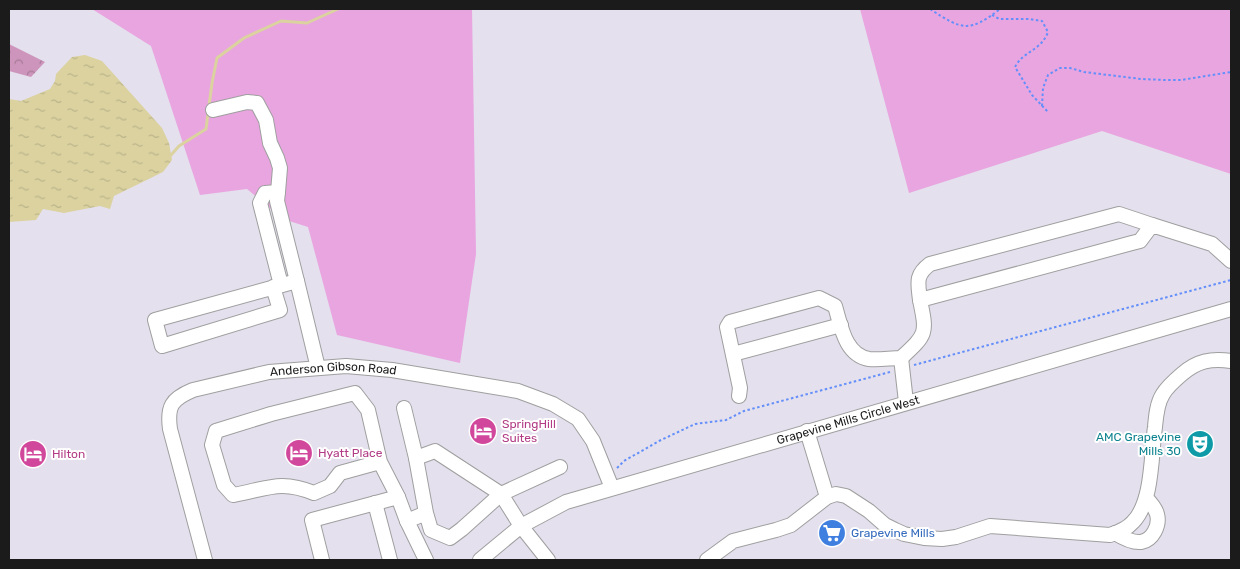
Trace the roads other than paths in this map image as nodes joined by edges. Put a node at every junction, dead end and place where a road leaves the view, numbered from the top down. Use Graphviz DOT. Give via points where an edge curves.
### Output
graph roads {
  1 [pos="213,110"];
  2 [pos="278,192"];
  3 [pos="1152,225"];
  4 [pos="1231,260"];
  5 [pos="297,281"];
  6 [pos="277,286"];
  7 [pos="920,300"];
  8 [pos="1231,309"];
  9 [pos="841,325"];
  10 [pos="733,354"];
  11 [pos="901,358"];
  12 [pos="1231,361"];
  13 [pos="318,368"];
  14 [pos="739,396"];
  15 [pos="906,402"];
  16 [pos="404,408"];
  17 [pos="807,431"];
  18 [pos="416,458"];
  19 [pos="380,462"];
  20 [pos="560,467"];
  21 [pos="612,488"];
  22 [pos="501,494"];
  23 [pos="827,496"];
  24 [pos="398,497"];
  25 [pos="1146,498"];
  26 [pos="375,503"];
  27 [pos="426,513"];
  28 [pos="407,521"];
  29 [pos="521,526"];
  30 [pos="1115,534"];
  31 [pos="206,560"];
  32 [pos="322,560"];
  33 [pos="390,560"];
  34 [pos="426,560"];
  35 [pos="480,560"];
  36 [pos="548,560"];
  37 [pos="708,560"];
  1 -- 2 [label="street" via="247,102 257,103 266,120 270,143 280,168"];
  2 -- 5 [label="street" via="277,201"];
  2 -- 6 [label="street" via="265,193 260,203"];
  3 -- 4 [label="street" via="1212,244"];
  3 -- 7 [label="street" via="1140,241"];
  3 -- 7 [label="street" via="1119,214 930,264 922,270 917,281"];
  5 -- 6 [label="street"];
  5 -- 13 [label="street"];
  6 -- 6 [label="street" via="155,320 162,346 280,310"];
  7 -- 11 [label="street" via="925,332"];
  8 -- 15 [label="street, Grapevine Mills Circle West"];
  9 -- 10 [label="street"];
  9 -- 10 [label="street" via="835,306 819,298 730,322 727,327"];
  9 -- 11 [label="street" via="849,347 856,354 868,359"];
  10 -- 14 [label="street"];
  11 -- 15 [label="street"];
  12 -- 25 [label="street" via="1213,359 1198,363 1163,393 1158,403"];
  13 -- 21 [label="street, Anderson Gibson Road" via="346,366 392,370 518,391 553,404 578,419 593,441"];
  13 -- 31 [label="street, Anderson Gibson Road" via="269,372 221,383 181,395 172,403 168,414 170,430"];
  15 -- 17 [label="street, Grapevine Mills Circle West"];
  16 -- 18 [label="street"];
  17 -- 21 [label="street, Grapevine Mills Circle West"];
  17 -- 23 [label="street"];
  18 -- 22 [label="street" via="435,451"];
  18 -- 27 [label="street"];
  19 -- 19 [label="street" via="340,473 330,486 314,493 298,486 277,484 233,495 224,485 212,445 216,431 270,414 356,394 368,410"];
  19 -- 24 [label="street"];
  20 -- 22 [label="street"];
  21 -- 29 [label="street, Grapevine Mills Circle West" via="566,502"];
  22 -- 27 [label="street" via="450,538 431,530"];
  22 -- 29 [label="street"];
  23 -- 30 [label="street" via="846,496 890,527 924,538 956,537 990,526"];
  23 -- 37 [label="street" via="791,525 733,541"];
  24 -- 26 [label="street"];
  24 -- 28 [label="street"];
  25 -- 30 [label="street" via="1134,522"];
  25 -- 30 [label="street" via="1157,514 1153,534 1148,539 1134,541"];
  26 -- 32 [label="street" via="312,520"];
  26 -- 33 [label="street"];
  27 -- 28 [label="street"];
  28 -- 34 [label="street"];
  29 -- 35 [label="street, Grapevine Mills Circle West"];
  29 -- 36 [label="street"];
}
